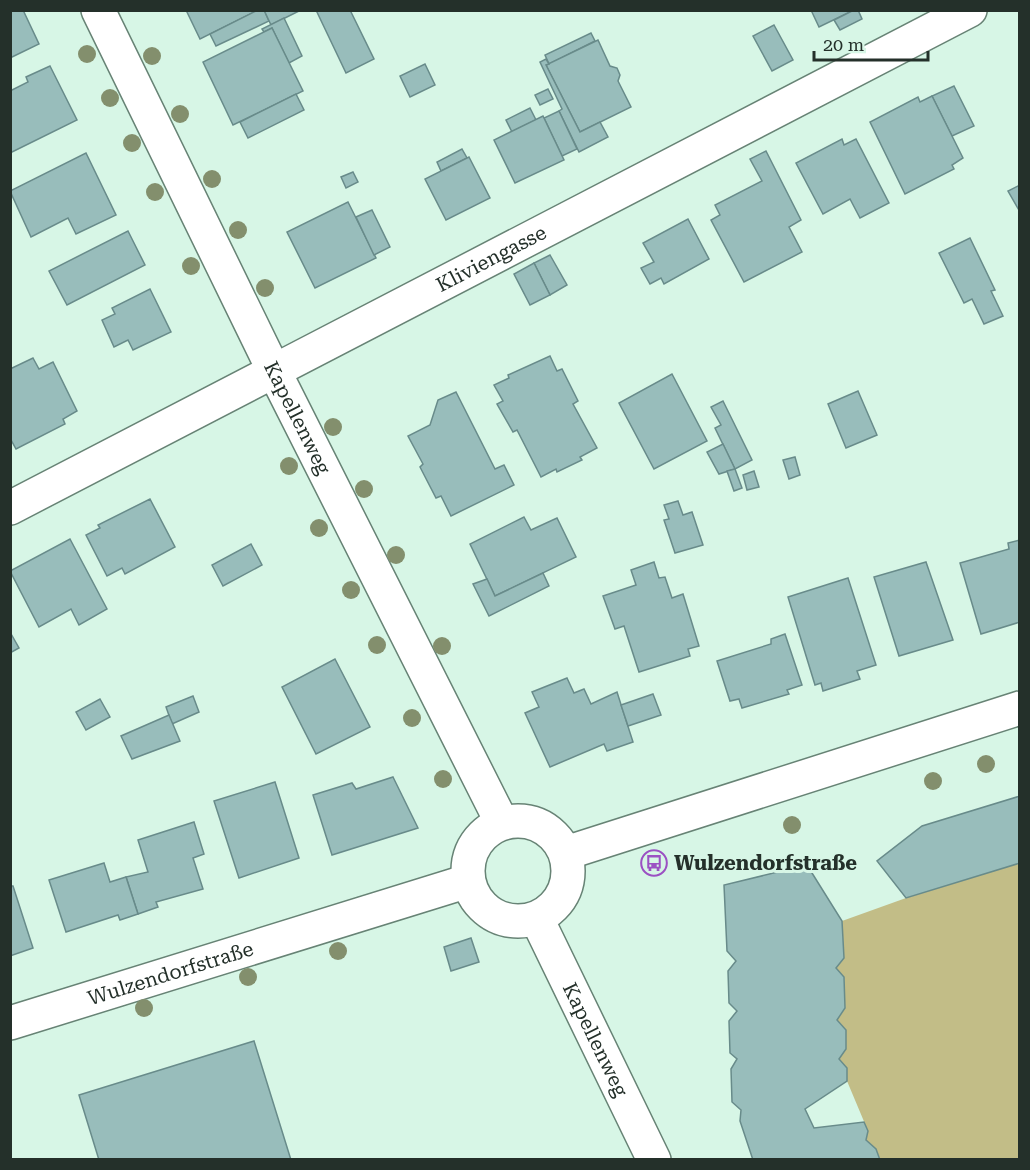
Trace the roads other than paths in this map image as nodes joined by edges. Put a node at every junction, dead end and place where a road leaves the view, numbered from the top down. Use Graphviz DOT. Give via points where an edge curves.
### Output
graph roads {
  1 [pos="98,10"];
  2 [pos="970,10"];
  3 [pos="274,371"];
  4 [pos="10,508"];
  5 [pos="1020,708"];
  6 [pos="502,823"];
  7 [pos="566,853"];
  8 [pos="468,881"];
  9 [pos="537,919"];
  10 [pos="10,1023"];
  11 [pos="654,1160"];
  1 -- 3 [label="street, Kapellenweg"];
  2 -- 3 [label="street, Kliviengasse"];
  3 -- 4 [label="street, Kliviengasse"];
  3 -- 6 [label="street, Kapellenweg"];
  5 -- 7 [label="street"];
  6 -- 7 [label="street" via="526,821 550,831"];
  6 -- 8 [label="street" via="481,837 468,863"];
  7 -- 9 [label="street" via="569,879 557,906"];
  8 -- 9 [label="street" via="479,905 503,921"];
  8 -- 10 [label="street, Wulzendorfstraße"];
  9 -- 11 [label="street, Kapellenweg"];
}
